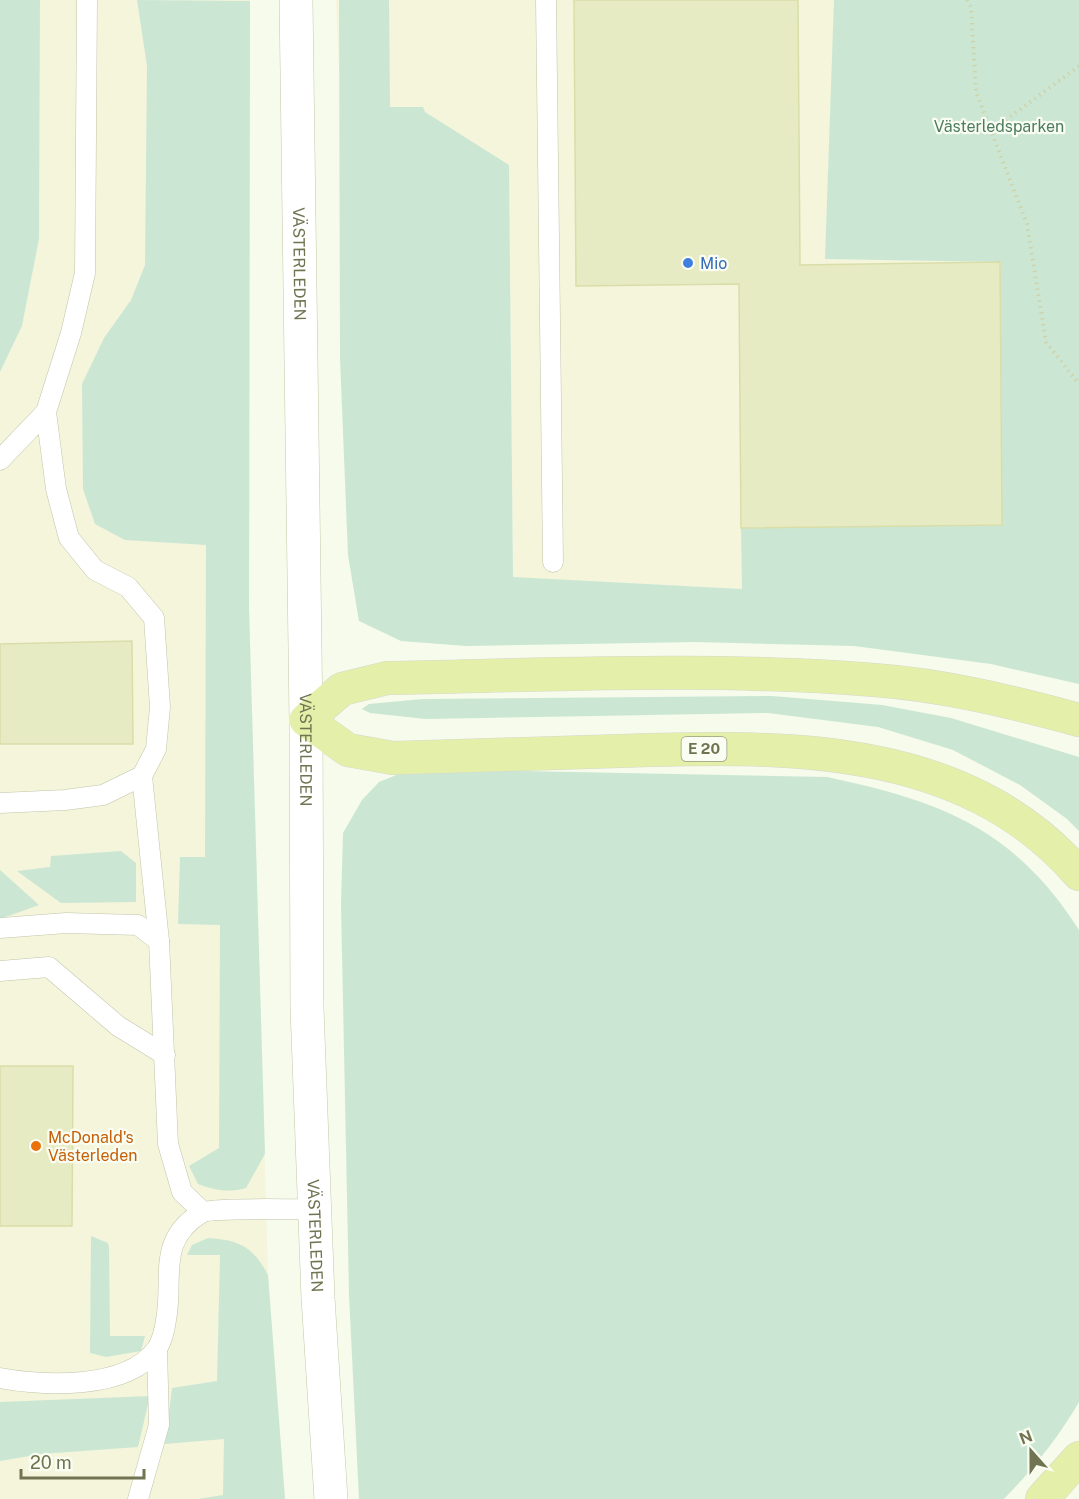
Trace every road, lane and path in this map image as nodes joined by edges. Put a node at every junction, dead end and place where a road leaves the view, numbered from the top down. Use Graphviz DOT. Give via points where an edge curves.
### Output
graph roads {
  1 [pos="87,0"];
  2 [pos="296,0"];
  3 [pos="546,0"];
  4 [pos="968,0"];
  5 [pos="1079,66"];
  6 [pos="991,130"];
  7 [pos="1079,384"];
  8 [pos="46,412"];
  9 [pos="0,460"];
  10 [pos="553,562"];
  11 [pos="306,720"];
  12 [pos="1079,720"];
  13 [pos="142,776"];
  14 [pos="0,803"];
  15 [pos="1079,874"];
  16 [pos="0,928"];
  17 [pos="159,941"];
  18 [pos="0,971"];
  19 [pos="165,1055"];
  20 [pos="315,1209"];
  21 [pos="203,1212"];
  22 [pos="157,1350"];
  23 [pos="0,1378"];
  24 [pos="1079,1458"];
  25 [pos="138,1499"];
  26 [pos="331,1499"];
  27 [pos="1042,1499"];
  1 -- 8 [label="lane" via="85,273"];
  2 -- 11 [label="main road, VÄSTERLEDEN"];
  3 -- 10 [label="lane"];
  4 -- 6 [label="path" via="976,92"];
  5 -- 6 [label="path"];
  6 -- 7 [label="path" via="1027,224 1046,342"];
  8 -- 9 [label="lane"];
  8 -- 13 [label="lane" via="56,489 69,538 95,570 128,587 154,618 160,707 156,749"];
  11 -- 12 [label="highway" via="342,689 387,678 713,672 876,680 997,698"];
  11 -- 15 [label="highway, E 20" via="348,750 393,758 739,748 819,752 906,769 960,789 1015,818"];
  11 -- 20 [label="main road, VÄSTERLEDEN" via="307,1008"];
  13 -- 14 [label="lane" via="103,795"];
  13 -- 17 [label="lane"];
  16 -- 17 [label="lane" via="66,923 138,925"];
  17 -- 19 [label="lane"];
  18 -- 19 [label="lane" via="49,967 118,1026"];
  19 -- 21 [label="lane" via="168,1144 182,1192"];
  20 -- 21 [label="lane"];
  20 -- 26 [label="main road, VÄSTERLEDEN"];
  21 -- 22 [label="lane" via="178,1232 168,1262 166,1320"];
  22 -- 23 [label="lane" via="138,1366 111,1380 36,1382"];
  22 -- 25 [label="lane" via="159,1425"];
  24 -- 27 [label="highway"];
}
